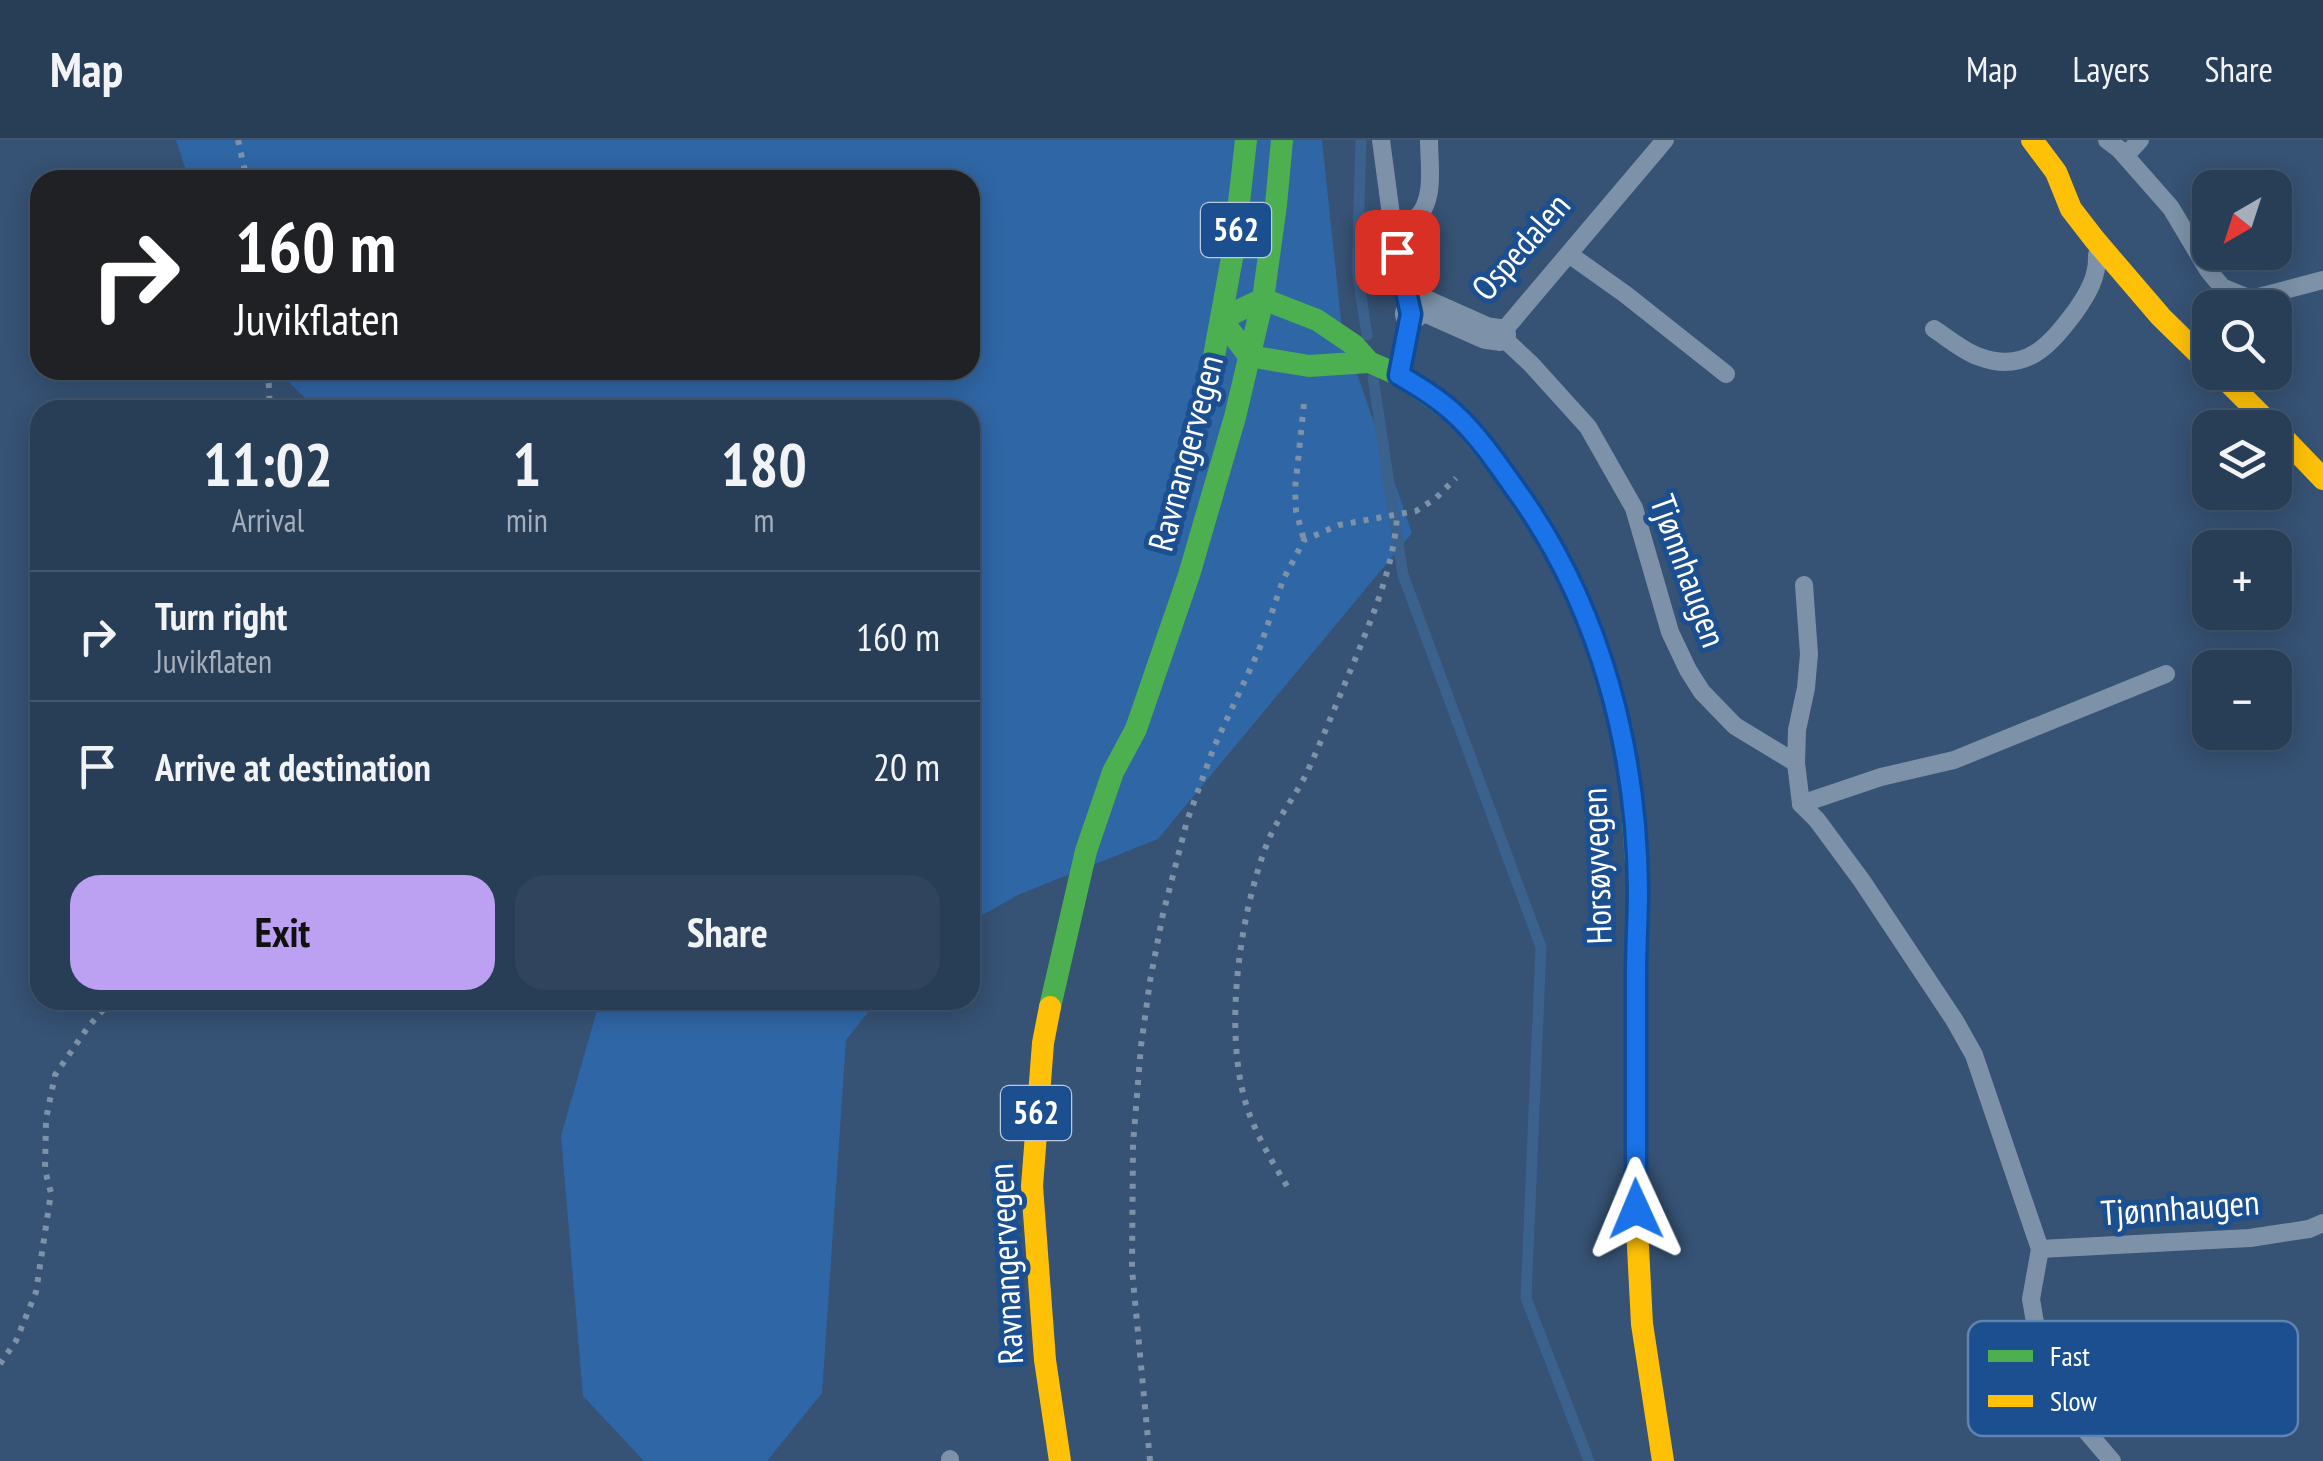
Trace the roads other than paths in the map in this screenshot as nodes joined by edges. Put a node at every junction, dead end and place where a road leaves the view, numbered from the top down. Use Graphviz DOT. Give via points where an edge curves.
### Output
graph roads {
  1 [pos="1246,140"];
  2 [pos="1282,140"];
  3 [pos="1381,140"];
  4 [pos="1429,140"];
  5 [pos="1665,140"];
  6 [pos="2032,140"];
  7 [pos="2140,140"];
  8 [pos="2113,145"];
  9 [pos="1392,230"];
  10 [pos="2095,240"];
  11 [pos="1570,255"];
  12 [pos="2323,280"];
  13 [pos="1262,300"];
  14 [pos="1411,314"];
  15 [pos="1220,319"];
  16 [pos="1934,328"];
  17 [pos="1500,335"];
  18 [pos="2192,347"];
  19 [pos="1249,356"];
  20 [pos="1369,362"];
  21 [pos="1726,374"];
  22 [pos="1399,375"];
  23 [pos="2236,390"];
  24 [pos="1204,407"];
  25 [pos="2256,410"];
  26 [pos="2292,447"];
  27 [pos="2323,480"];
  28 [pos="1804,585"];
  29 [pos="1134,666"];
  30 [pos="2166,674"];
  31 [pos="1796,764"];
  32 [pos="1113,772"];
  33 [pos="1801,804"];
  34 [pos="2323,1223"];
  35 [pos="2040,1249"];
  36 [pos="2036,1321"];
  37 [pos="2090,1436"];
  38 [pos="1060,1461"];
  39 [pos="1663,1461"];
  40 [pos="2112,1461"];
  1 -- 15 [label="main road, Ravnangervegen / 562"];
  2 -- 13 [label="main road, Ravnangervegen / 562"];
  3 -- 9 [label="lane"];
  4 -- 9 [label="lane" via="1422,211"];
  5 -- 11 [label="lane, Ospedalen"];
  6 -- 10 [label="main road"];
  7 -- 8 [label="lane" via="2129,152"];
  8 -- 12 [label="lane" via="2172,208 2222,287 2251,299"];
  9 -- 14 [label="lane"];
  10 -- 16 [label="lane" via="2098,264 2085,298 2042,351 2025,360 1979,357"];
  10 -- 18 [label="main road"];
  11 -- 17 [label="lane, Ospedalen"];
  11 -- 21 [label="lane"];
  13 -- 15 [label="main road"];
  13 -- 19 [label="main road, Ravnangervegen / 562"];
  13 -- 20 [label="main road, Horsøyvegen" via="1317,320"];
  14 -- 17 [label="street, Ospedalen" via="1423,305"];
  14 -- 22 [label="lane"];
  15 -- 19 [label="main road"];
  15 -- 24 [label="main road, Ravnangervegen / 562"];
  17 -- 31 [label="lane, Tjønnhaugen" via="1588,427 1634,508 1670,632 1702,692 1735,726"];
  19 -- 20 [label="main road, Horsøyvegen" via="1310,366"];
  19 -- 32 [label="main road, Ravnangervegen / 562" via="1188,575 1136,728"];
  20 -- 22 [label="main road, Horsøyvegen"];
  22 -- 39 [label="main road, Horsøyvegen" via="1457,415 1531,511 1576,591 1622,731 1638,891 1642,1324"];
  23 -- 25 [label="main road"];
  26 -- 27 [label="main road"];
  28 -- 31 [label="lane" via="1809,654"];
  29 -- 32 [label="main road, Ravnangervegen / 562"];
  30 -- 33 [label="lane" via="1954,760"];
  31 -- 33 [label="lane"];
  32 -- 38 [label="main road, Ravnangervegen / 562" via="1054,978 1035,1131 1039,1298"];
  33 -- 35 [label="lane" via="1862,882 1974,1055"];
  34 -- 35 [label="lane, Tjønnhaugen" via="2250,1238"];
  35 -- 36 [label="lane" via="2031,1299"];
  37 -- 40 [label="lane"];
}
